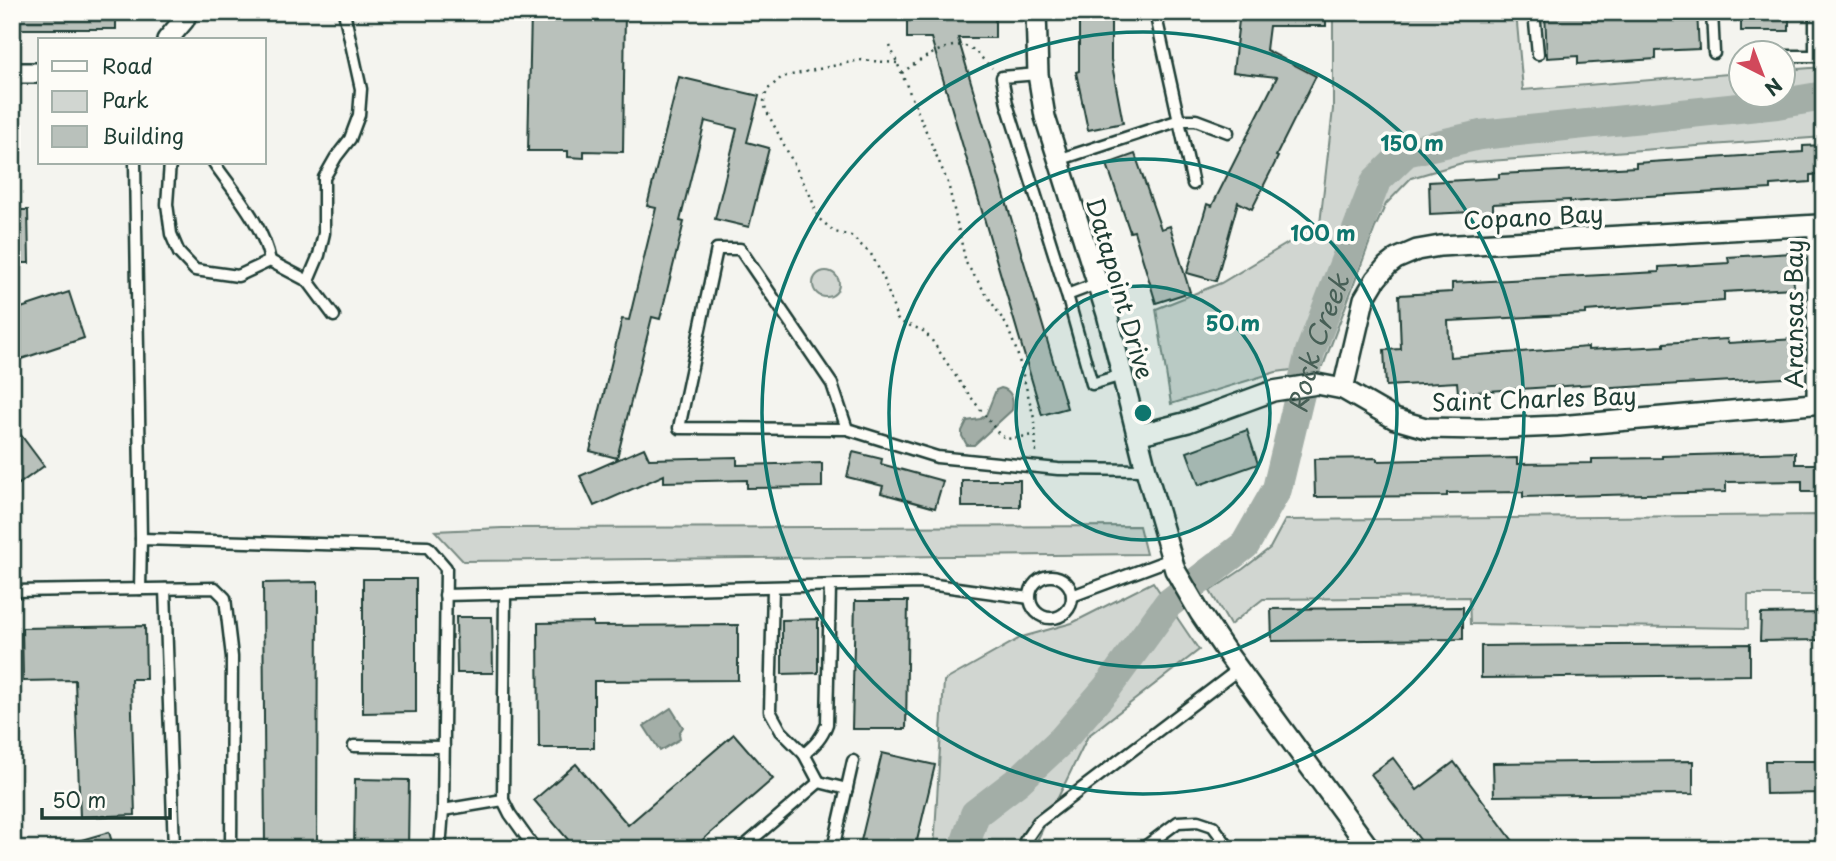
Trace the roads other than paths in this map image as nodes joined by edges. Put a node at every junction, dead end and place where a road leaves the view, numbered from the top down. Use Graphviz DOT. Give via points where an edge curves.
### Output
graph roads {
  1 [pos="344,12"];
  2 [pos="1036,12"];
  3 [pos="1155,12"];
  4 [pos="1161,12"];
  5 [pos="1534,12"];
  6 [pos="1712,12"];
  7 [pos="1815,12"];
  8 [pos="1714,52"];
  9 [pos="1538,54"];
  10 [pos="1820,55"];
  11 [pos="1798,56"];
  12 [pos="12,73"];
  13 [pos="38,73"];
  14 [pos="1038,74"];
  15 [pos="1180,120"];
  16 [pos="1228,132"];
  17 [pos="1058,160"];
  18 [pos="135,164"];
  19 [pos="170,164"];
  20 [pos="215,164"];
  21 [pos="1194,184"];
  22 [pos="1818,225"];
  23 [pos="270,261"];
  24 [pos="308,281"];
  25 [pos="1096,284"];
  26 [pos="1067,295"];
  27 [pos="334,316"];
  28 [pos="1122,375"];
  29 [pos="1342,389"];
  30 [pos="1821,403"];
  31 [pos="847,429"];
  32 [pos="1137,435"];
  33 [pos="1146,470"];
  34 [pos="141,540"];
  35 [pos="1173,564"];
  36 [pos="830,586"];
  37 [pos="773,588"];
  38 [pos="140,589"];
  39 [pos="165,589"];
  40 [pos="12,592"];
  41 [pos="505,594"];
  42 [pos="445,596"];
  43 [pos="1072,596"];
  44 [pos="1030,598"];
  45 [pos="1239,669"];
  46 [pos="354,746"];
  47 [pos="444,747"];
  48 [pos="804,754"];
  49 [pos="853,761"];
  50 [pos="819,782"];
  51 [pos="847,789"];
  52 [pos="503,800"];
  53 [pos="443,810"];
  54 [pos="174,849"];
  55 [pos="231,849"];
  56 [pos="440,849"];
  57 [pos="536,849"];
  58 [pos="741,849"];
  59 [pos="833,849"];
  60 [pos="1026,849"];
  61 [pos="1142,849"];
  62 [pos="1230,849"];
  63 [pos="1370,849"];
  1 -- 24 [label="lane" via="361,89 359,115 350,139 324,178 324,233"];
  2 -- 14 [label="street, Datapoint Drive"];
  3 -- 4 [label="lane"];
  3 -- 15 [label="lane"];
  5 -- 9 [label="lane"];
  6 -- 8 [label="lane"];
  7 -- 10 [label="lane"];
  10 -- 11 [label="lane"];
  12 -- 13 [label="street"];
  14 -- 17 [label="street, Datapoint Drive"];
  14 -- 26 [label="lane" via="1003,77 1007,104"];
  15 -- 16 [label="lane" via="1196,120"];
  15 -- 17 [label="lane"];
  15 -- 21 [label="lane"];
  17 -- 25 [label="street, Datapoint Drive"];
  18 -- 34 [label="lane"];
  19 -- 23 [label="lane" via="167,204 171,234 179,253 195,270 238,276"];
  20 -- 23 [label="lane" via="267,244"];
  22 -- 29 [label="street, Copano Bay" via="1418,250 1387,265 1364,299"];
  22 -- 30 [label="street, Aransas Bay"];
  23 -- 24 [label="lane"];
  24 -- 27 [label="lane"];
  25 -- 26 [label="lane"];
  25 -- 28 [label="street, Datapoint Drive"];
  26 -- 28 [label="lane" via="1092,384"];
  28 -- 32 [label="street, Datapoint Drive"];
  29 -- 30 [label="street, Saint Charles Bay" via="1395,419 1446,429 1559,426"];
  29 -- 32 [label="street, Saint Charles Bay" via="1317,384 1290,387"];
  31 -- 31 [label="lane" via="832,384 740,249 717,249 678,428"];
  31 -- 33 [label="lane" via="937,457 1058,469"];
  32 -- 33 [label="street, Datapoint Drive"];
  33 -- 35 [label="street, Datapoint Drive"];
  34 -- 38 [label="lane"];
  34 -- 42 [label="lane" via="428,547 446,568"];
  35 -- 43 [label="lane"];
  35 -- 45 [label="street, Datapoint Drive"];
  36 -- 37 [label="lane"];
  36 -- 44 [label="lane" via="921,583"];
  36 -- 48 [label="lane" via="827,724 823,735"];
  37 -- 41 [label="lane"];
  37 -- 48 [label="lane" via="770,711 781,731"];
  38 -- 39 [label="lane"];
  38 -- 40 [label="lane"];
  39 -- 54 [label="lane"];
  39 -- 55 [label="lane" via="215,588 225,598 232,657"];
  41 -- 42 [label="lane"];
  41 -- 52 [label="lane"];
  42 -- 47 [label="lane"];
  43 -- 44 [label="lane" via="1066,583 1054,576 1034,585"];
  43 -- 44 [label="lane" via="1068,610 1056,618 1036,612"];
  45 -- 60 [label="lane" via="1038,822 1025,841"];
  45 -- 63 [label="street, Datapoint Drive"];
  46 -- 47 [label="lane"];
  47 -- 53 [label="lane"];
  48 -- 50 [label="lane"];
  49 -- 51 [label="lane"];
  50 -- 51 [label="lane"];
  50 -- 58 [label="lane"];
  51 -- 59 [label="lane"];
  52 -- 53 [label="lane"];
  52 -- 57 [label="lane"];
  53 -- 56 [label="lane"];
  61 -- 62 [label="lane" via="1178,822 1198,821 1213,826"];
}
